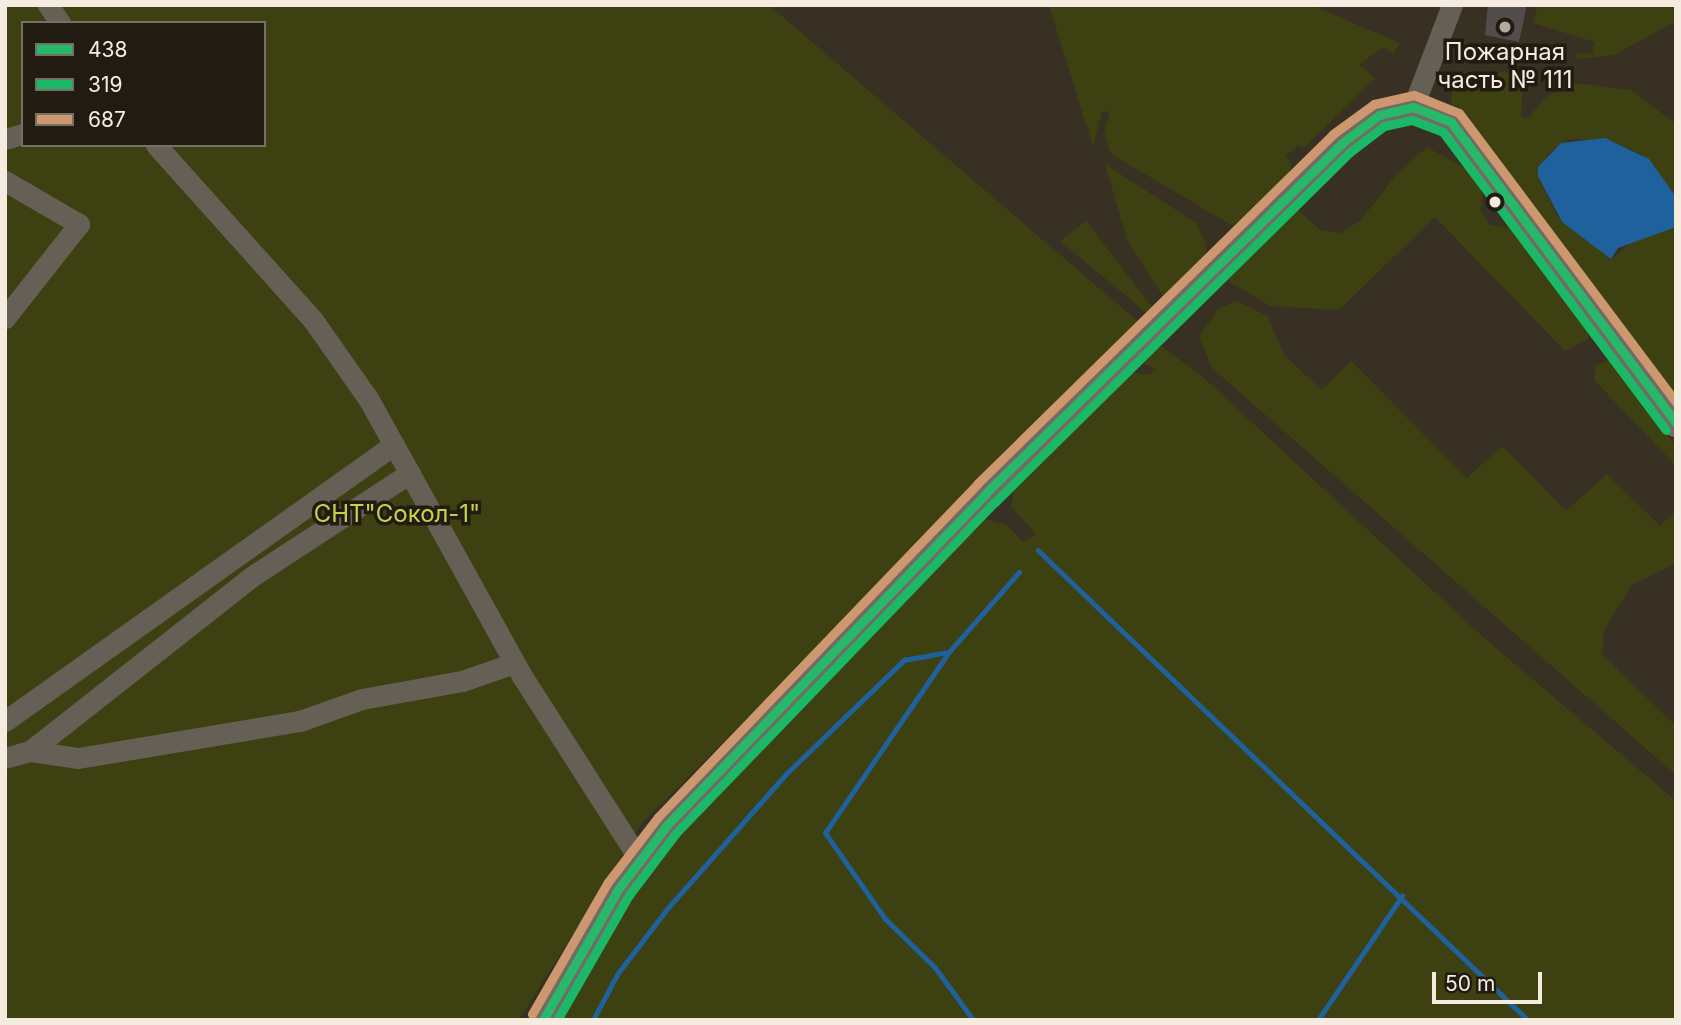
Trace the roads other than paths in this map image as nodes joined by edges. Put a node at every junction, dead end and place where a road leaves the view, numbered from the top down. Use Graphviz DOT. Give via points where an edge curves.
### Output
graph roads {
  1 [pos="48,5"];
  2 [pos="1452,5"];
  3 [pos="59,21"];
  4 [pos="1413,107"];
  5 [pos="158,147"];
  6 [pos="5,181"];
  7 [pos="5,318"];
  8 [pos="1676,423"];
  9 [pos="394,445"];
  10 [pos="410,472"];
  11 [pos="514,663"];
  12 [pos="5,721"];
  13 [pos="30,751"];
  14 [pos="5,758"];
  15 [pos="639,859"];
  16 [pos="542,1020"];
  1 -- 3 [label="street"];
  2 -- 4 [label="street"];
  4 -- 8 [label="main road" via="1439,114 1460,132"];
  4 -- 15 [label="main road" via="1379,115 1342,143 977,503"];
  5 -- 9 [label="street" via="313,320"];
  6 -- 7 [label="street" via="79,224"];
  9 -- 10 [label="street"];
  9 -- 12 [label="street"];
  10 -- 11 [label="street"];
  10 -- 13 [label="street" via="241,584"];
  11 -- 13 [label="street" via="462,681 362,699 300,721 78,758"];
  11 -- 15 [label="street"];
  13 -- 14 [label="street"];
  15 -- 16 [label="main road"];
}
